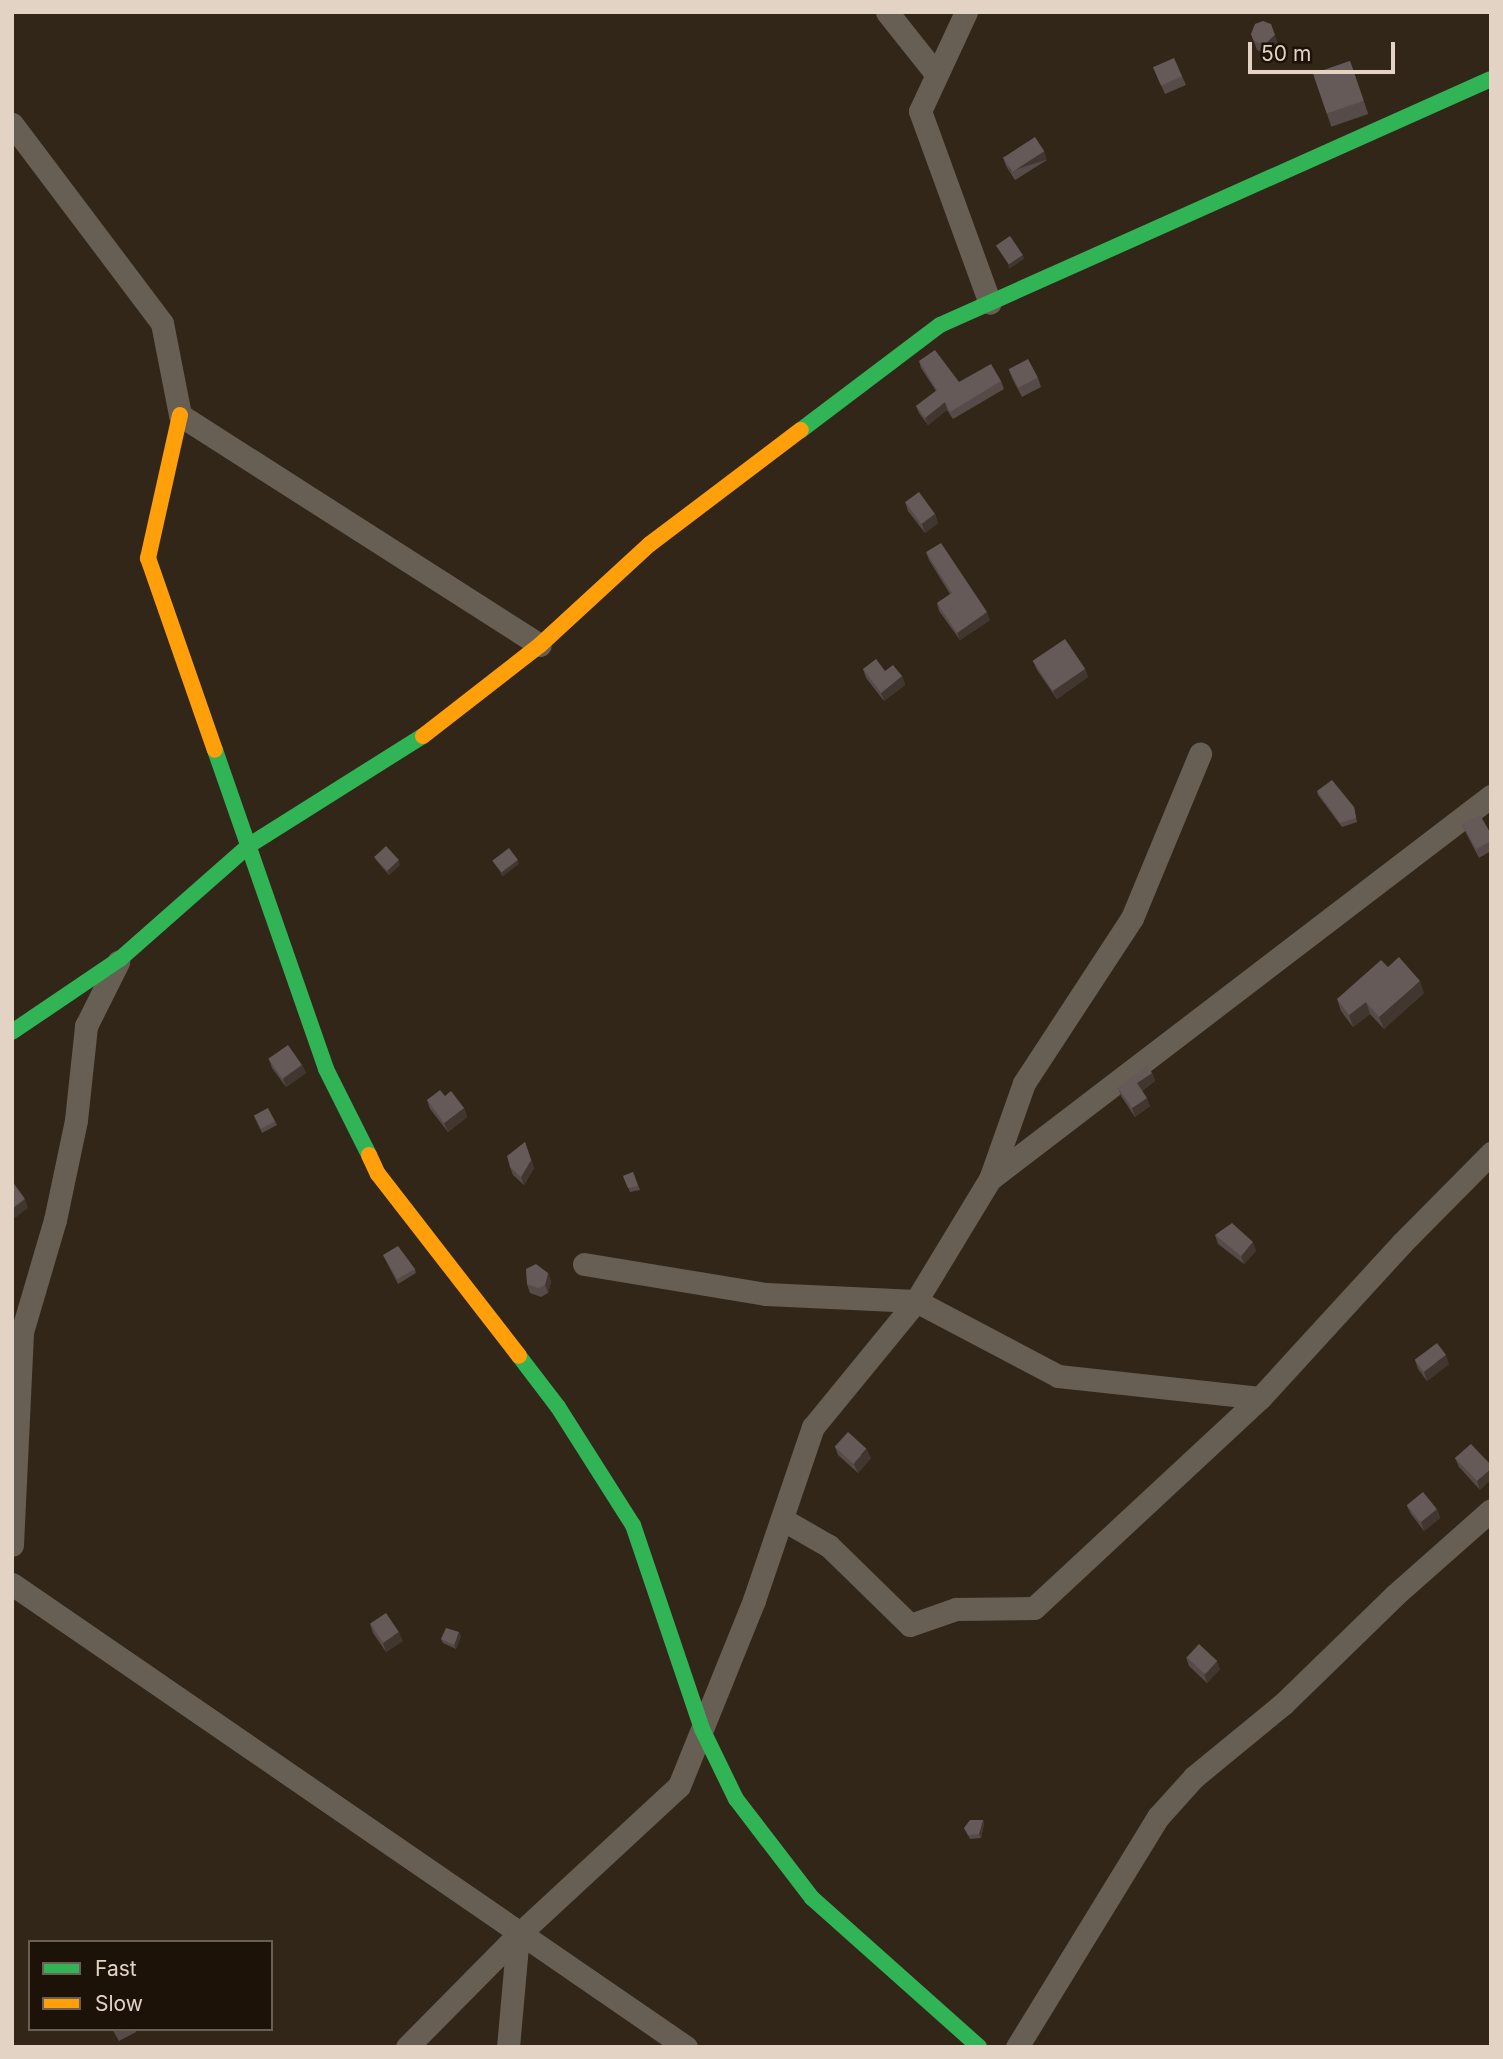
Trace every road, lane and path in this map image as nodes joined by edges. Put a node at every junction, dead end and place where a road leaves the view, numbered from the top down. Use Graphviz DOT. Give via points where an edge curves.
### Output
graph roads {
  1 [pos="887,12"];
  2 [pos="966,12"];
  3 [pos="937,75"];
  4 [pos="1491,79"];
  5 [pos="12,124"];
  6 [pos="990,303"];
  7 [pos="180,415"];
  8 [pos="540,645"];
  9 [pos="1200,754"];
  10 [pos="1491,796"];
  11 [pos="248,846"];
  12 [pos="120,959"];
  13 [pos="12,1032"];
  14 [pos="1491,1153"];
  15 [pos="990,1179"];
  16 [pos="583,1265"];
  17 [pos="916,1301"];
  18 [pos="1260,1398"];
  19 [pos="1491,1510"];
  20 [pos="782,1519"];
  21 [pos="12,1545"];
  22 [pos="12,1584"];
  23 [pos="702,1729"];
  24 [pos="519,1935"];
  25 [pos="407,2047"];
  26 [pos="508,2047"];
  27 [pos="686,2047"];
  28 [pos="979,2047"];
  29 [pos="1017,2047"];
  1 -- 3 [label="street"];
  2 -- 3 [label="street"];
  3 -- 6 [label="street" via="920,111"];
  4 -- 6 [label="street"];
  5 -- 7 [label="street" via="162,323"];
  6 -- 8 [label="street" via="940,325 650,544"];
  7 -- 8 [label="street"];
  7 -- 11 [label="street" via="148,558"];
  8 -- 11 [label="street" via="428,733"];
  9 -- 15 [label="street" via="1132,918 1024,1083"];
  10 -- 15 [label="street"];
  11 -- 12 [label="street"];
  11 -- 23 [label="street" via="326,1069 378,1174 558,1406 633,1525"];
  12 -- 13 [label="street"];
  12 -- 21 [label="street" via="86,1027 76,1120 55,1220 22,1332"];
  14 -- 18 [label="street"];
  15 -- 17 [label="street"];
  16 -- 17 [label="street" via="766,1294"];
  17 -- 18 [label="street" via="1058,1376"];
  17 -- 20 [label="street" via="813,1427"];
  18 -- 20 [label="street" via="1034,1608 956,1609 910,1625 829,1545"];
  19 -- 29 [label="street" via="1283,1704 1194,1777 1158,1817"];
  20 -- 23 [label="street"];
  22 -- 24 [label="street" via="319,1792"];
  23 -- 24 [label="street" via="679,1786"];
  23 -- 28 [label="street" via="736,1799 812,1898"];
  24 -- 25 [label="street"];
  24 -- 26 [label="street"];
  24 -- 27 [label="street"];
}
